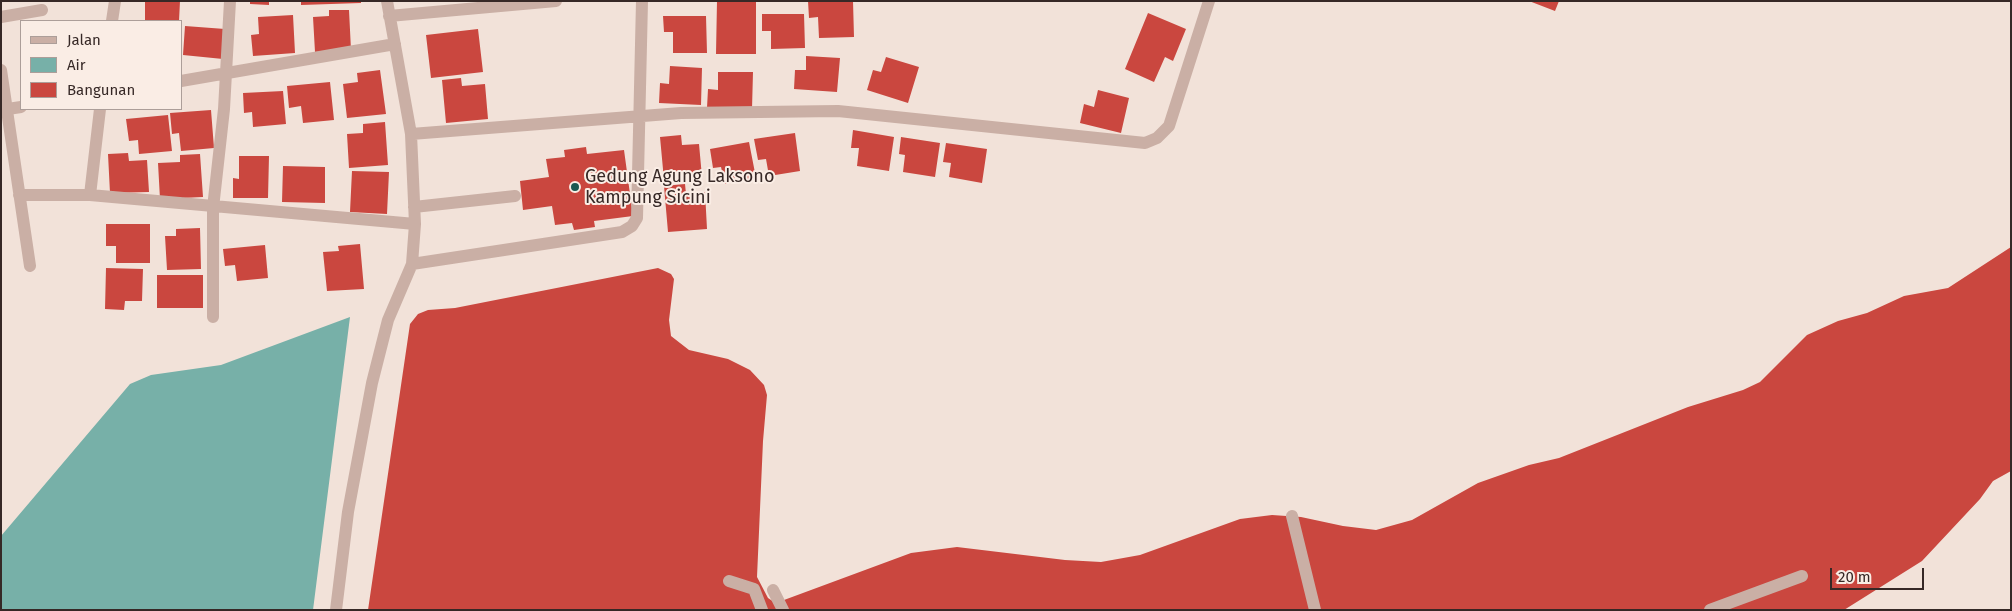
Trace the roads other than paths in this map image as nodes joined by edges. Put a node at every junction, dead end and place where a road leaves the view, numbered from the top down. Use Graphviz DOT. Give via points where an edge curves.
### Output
graph roads {
  1 [pos="115,1"];
  2 [pos="230,1"];
  3 [pos="387,1"];
  4 [pos="556,1"];
  5 [pos="642,1"];
  6 [pos="1209,1"];
  7 [pos="478,5"];
  8 [pos="42,10"];
  9 [pos="389,16"];
  10 [pos="1,17"];
  11 [pos="112,20"];
  12 [pos="395,44"];
  13 [pos="1,70"];
  14 [pos="226,72"];
  15 [pos="182,81"];
  16 [pos="20,107"];
  17 [pos="4,110"];
  18 [pos="100,110"];
  19 [pos="640,116"];
  20 [pos="411,134"];
  21 [pos="18,195"];
  22 [pos="90,195"];
  23 [pos="515,196"];
  24 [pos="414,207"];
  25 [pos="213,208"];
  26 [pos="415,224"];
  27 [pos="412,264"];
  28 [pos="30,266"];
  29 [pos="213,317"];
  30 [pos="1292,516"];
  31 [pos="1802,576"];
  32 [pos="729,581"];
  33 [pos="773,590"];
  34 [pos="336,610"];
  35 [pos="762,610"];
  36 [pos="783,610"];
  37 [pos="1315,610"];
  38 [pos="1710,610"];
  1 -- 11 [label="street"];
  2 -- 14 [label="street"];
  3 -- 9 [label="street"];
  4 -- 7 [label="street"];
  5 -- 19 [label="street"];
  6 -- 19 [label="street" via="1169,126 1157,138 1145,143 838,111"];
  7 -- 9 [label="street"];
  8 -- 10 [label="street"];
  9 -- 12 [label="street"];
  12 -- 14 [label="street"];
  12 -- 20 [label="street"];
  13 -- 17 [label="street"];
  14 -- 15 [label="street"];
  14 -- 25 [label="street"];
  16 -- 17 [label="street"];
  17 -- 21 [label="street"];
  18 -- 22 [label="street"];
  19 -- 20 [label="street"];
  19 -- 27 [label="street" via="637,218 632,226 622,232"];
  20 -- 24 [label="street"];
  21 -- 22 [label="street"];
  21 -- 28 [label="street"];
  22 -- 25 [label="street"];
  23 -- 24 [label="street"];
  24 -- 26 [label="street"];
  25 -- 26 [label="street"];
  25 -- 29 [label="street"];
  26 -- 27 [label="street"];
  27 -- 34 [label="street" via="388,320 372,382 348,512"];
  30 -- 37 [label="street"];
  31 -- 38 [label="street"];
  32 -- 35 [label="street" via="754,589"];
  33 -- 36 [label="street"];
}
